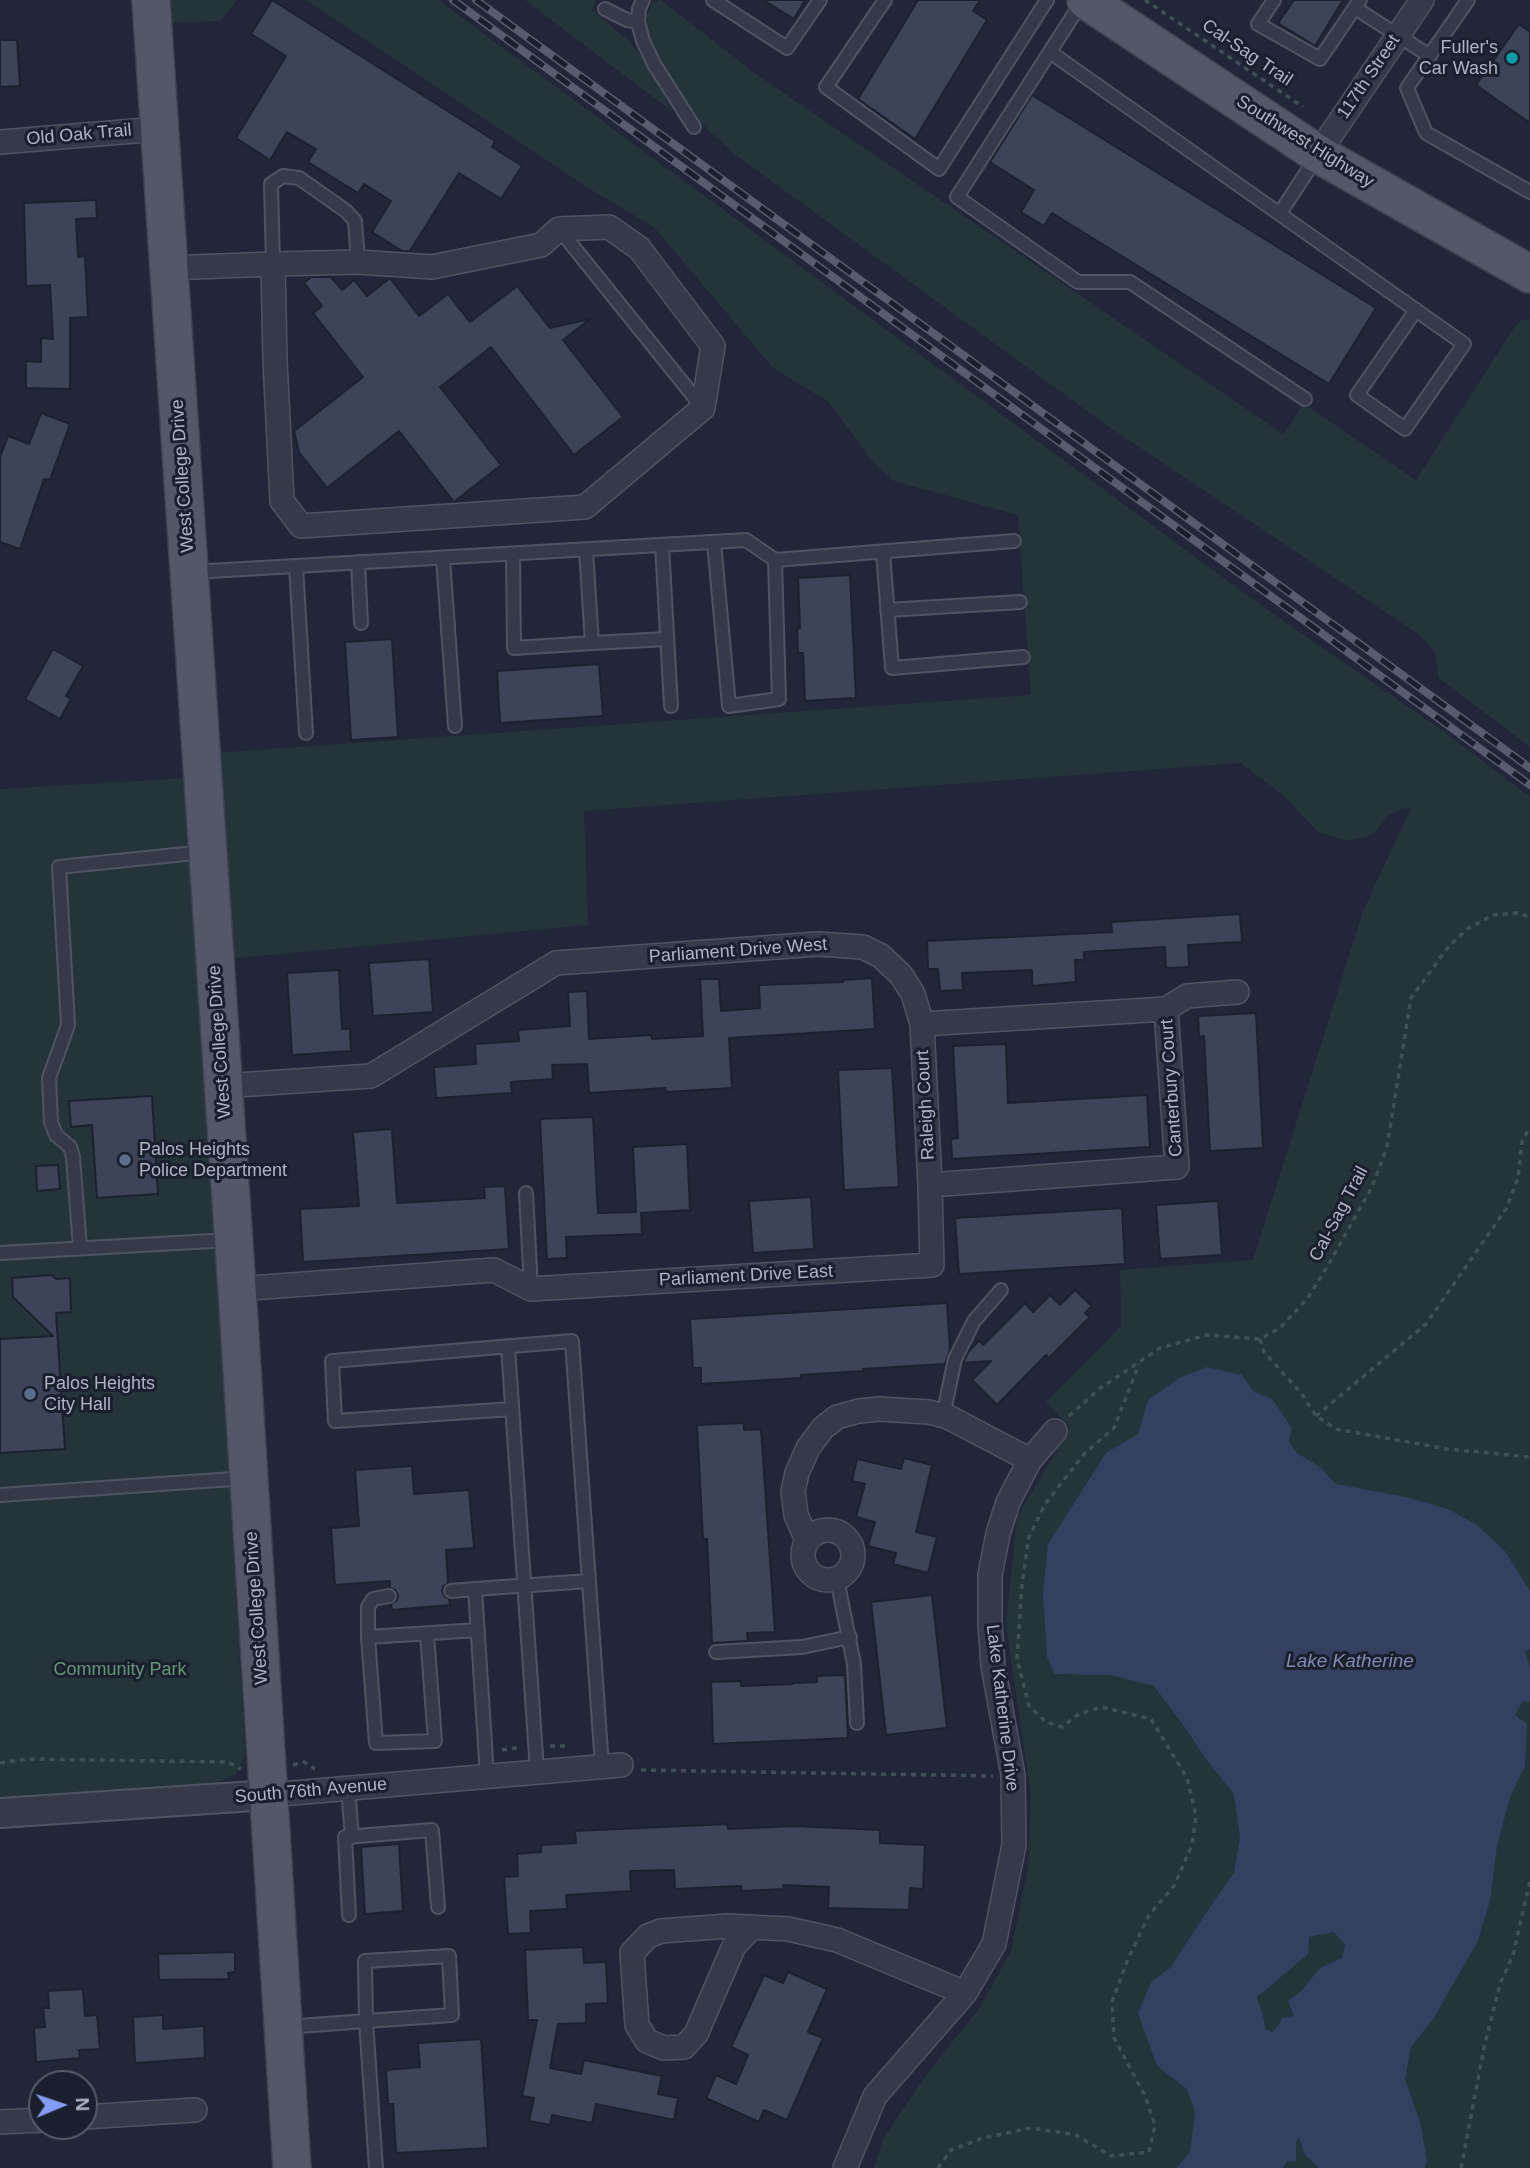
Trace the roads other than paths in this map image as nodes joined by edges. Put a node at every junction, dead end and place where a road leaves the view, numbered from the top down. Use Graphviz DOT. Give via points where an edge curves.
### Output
graph roads {
  1 [pos="150,0"];
  2 [pos="643,0"];
  3 [pos="713,0"];
  4 [pos="820,0"];
  5 [pos="885,0"];
  6 [pos="1047,0"];
  7 [pos="1085,0"];
  8 [pos="1274,0"];
  9 [pos="1422,0"];
  10 [pos="1468,0"];
  11 [pos="1358,4"];
  12 [pos="605,9"];
  13 [pos="638,22"];
  14 [pos="1398,35"];
  15 [pos="1050,52"];
  16 [pos="1430,56"];
  17 [pos="694,127"];
  18 [pos="159,129"];
  19 [pos="1326,141"];
  20 [pos="0,142"];
  21 [pos="1530,192"];
  22 [pos="1280,213"];
  23 [pos="559,229"];
  24 [pos="358,262"];
  25 [pos="273,264"];
  26 [pos="168,268"];
  27 [pos="1530,274"];
  28 [pos="1416,310"];
  29 [pos="1305,399"];
  30 [pos="703,408"];
  31 [pos="1014,541"];
  32 [pos="715,542"];
  33 [pos="662,545"];
  34 [pos="586,550"];
  35 [pos="883,552"];
  36 [pos="513,554"];
  37 [pos="443,558"];
  38 [pos="775,560"];
  39 [pos="358,562"];
  40 [pos="296,566"];
  41 [pos="190,572"];
  42 [pos="1020,601"];
  43 [pos="887,610"];
  44 [pos="361,623"];
  45 [pos="667,639"];
  46 [pos="592,643"];
  47 [pos="1023,657"];
  48 [pos="671,706"];
  49 [pos="455,726"];
  50 [pos="306,733"];
  51 [pos="208,852"];
  52 [pos="1237,992"];
  53 [pos="1166,1009"];
  54 [pos="922,1024"];
  55 [pos="223,1086"];
  56 [pos="930,1185"];
  57 [pos="526,1193"];
  58 [pos="233,1240"];
  59 [pos="80,1248"];
  60 [pos="0,1253"];
  61 [pos="237,1289"];
  62 [pos="531,1289"];
  63 [pos="1001,1290"];
  64 [pos="508,1347"];
  65 [pos="512,1409"];
  66 [pos="943,1416"];
  67 [pos="1055,1431"];
  68 [pos="1030,1460"];
  69 [pos="249,1478"];
  70 [pos="0,1495"];
  71 [pos="807,1540"];
  72 [pos="837,1579"];
  73 [pos="589,1581"];
  74 [pos="525,1587"];
  75 [pos="475,1589"];
  76 [pos="452,1591"];
  77 [pos="389,1596"];
  78 [pos="478,1630"];
  79 [pos="427,1634"];
  80 [pos="368,1637"];
  81 [pos="850,1637"];
  82 [pos="716,1652"];
  83 [pos="857,1723"];
  84 [pos="615,1762"];
  85 [pos="537,1772"];
  86 [pos="487,1776"];
  87 [pos="348,1788"];
  88 [pos="269,1795"];
  89 [pos="0,1813"];
  90 [pos="352,1837"];
  91 [pos="438,1907"];
  92 [pos="349,1914"];
  93 [pos="752,1927"];
  94 [pos="965,1993"];
  95 [pos="366,2021"];
  96 [pos="283,2027"];
  97 [pos="195,2110"];
  98 [pos="98,2116"];
  99 [pos="28,2121"];
  100 [pos="0,2122"];
  101 [pos="292,2168"];
  102 [pos="376,2168"];
  103 [pos="845,2168"];
  1 -- 18 [label="main road, West College Drive"];
  2 -- 13 [label="lane"];
  3 -- 4 [label="lane" via="787,48"];
  5 -- 6 [label="lane" via="826,87 939,169"];
  7 -- 15 [label="lane"];
  7 -- 19 [label="main road, Southwest Highway"];
  8 -- 11 [label="lane" via="1258,24 1320,59"];
  9 -- 14 [label="street, 117th Street"];
  10 -- 16 [label="lane"];
  11 -- 14 [label="lane"];
  12 -- 13 [label="lane"];
  13 -- 17 [label="lane" via="654,64"];
  14 -- 16 [label="lane"];
  14 -- 19 [label="street, 117th Street"];
  15 -- 22 [label="lane"];
  15 -- 29 [label="lane" via="957,197 1078,282 1130,282"];
  16 -- 21 [label="lane" via="1407,88 1426,133"];
  18 -- 20 [label="street, Old Oak Trail"];
  18 -- 26 [label="main road, West College Drive"];
  19 -- 22 [label="lane"];
  19 -- 27 [label="main road, Southwest Highway"];
  22 -- 28 [label="lane"];
  23 -- 24 [label="street" via="541,245 432,267"];
  23 -- 30 [label="lane"];
  23 -- 30 [label="street" via="609,227 639,248 713,346"];
  24 -- 25 [label="street"];
  24 -- 25 [label="lane" via="355,221 299,178 283,176 271,184"];
  25 -- 26 [label="street"];
  25 -- 30 [label="street" via="282,501 301,526 585,507"];
  26 -- 41 [label="main road, West College Drive"];
  28 -- 28 [label="lane" via="1464,344 1405,429 1357,395"];
  31 -- 35 [label="lane"];
  32 -- 33 [label="lane"];
  32 -- 38 [label="lane" via="746,540"];
  32 -- 38 [label="lane" via="729,706 779,699"];
  33 -- 34 [label="lane"];
  33 -- 45 [label="lane"];
  34 -- 36 [label="lane"];
  34 -- 46 [label="lane"];
  35 -- 38 [label="lane"];
  35 -- 43 [label="lane"];
  36 -- 37 [label="lane"];
  36 -- 46 [label="lane" via="514,648"];
  37 -- 39 [label="lane"];
  37 -- 49 [label="lane"];
  39 -- 40 [label="lane"];
  39 -- 44 [label="lane"];
  40 -- 41 [label="lane"];
  40 -- 50 [label="lane"];
  41 -- 51 [label="main road, West College Drive"];
  42 -- 43 [label="lane"];
  43 -- 47 [label="lane" via="892,668"];
  45 -- 46 [label="lane"];
  45 -- 48 [label="lane"];
  51 -- 55 [label="main road, West College Drive"];
  51 -- 59 [label="lane" via="59,867 68,1025 49,1078 51,1122 74,1157"];
  52 -- 53 [label="street" via="1187,996"];
  53 -- 54 [label="street"];
  53 -- 56 [label="street, Canterbury Court" via="1177,1167"];
  54 -- 55 [label="street, Parliament Drive West" via="913,994 901,975 863,947 818,944 556,963 371,1076"];
  54 -- 56 [label="street, Raleigh Court"];
  55 -- 58 [label="main road, West College Drive"];
  56 -- 62 [label="street, Parliament Drive East" via="932,1265"];
  57 -- 62 [label="lane"];
  58 -- 59 [label="lane"];
  58 -- 61 [label="main road, West College Drive"];
  59 -- 60 [label="lane"];
  61 -- 62 [label="street" via="494,1270"];
  61 -- 69 [label="main road, West College Drive"];
  63 -- 66 [label="lane" via="974,1321 956,1359"];
  64 -- 65 [label="lane"];
  64 -- 65 [label="lane" via="332,1361 335,1421"];
  64 -- 73 [label="lane" via="572,1341"];
  65 -- 74 [label="lane"];
  66 -- 68 [label="street"];
  66 -- 71 [label="street" via="879,1409 837,1417 823,1428 808,1448 793,1491"];
  67 -- 68 [label="street, Lake Katherine Drive"];
  68 -- 94 [label="street, Lake Katherine Drive" via="1008,1502 990,1575 993,1666 1013,1775 1014,1845 994,1944"];
  69 -- 70 [label="lane"];
  69 -- 88 [label="main road, West College Drive"];
  71 -- 72 [label="street" via="802,1556 807,1571 821,1580"];
  71 -- 72 [label="street" via="829,1529 850,1543 853,1560"];
  72 -- 81 [label="lane"];
  73 -- 74 [label="lane"];
  73 -- 84 [label="lane"];
  74 -- 75 [label="lane"];
  74 -- 85 [label="lane"];
  75 -- 76 [label="lane"];
  75 -- 78 [label="lane"];
  77 -- 80 [label="lane" via="368,1606"];
  78 -- 79 [label="lane"];
  78 -- 86 [label="lane"];
  79 -- 80 [label="lane"];
  79 -- 80 [label="lane" via="435,1741 376,1742"];
  81 -- 82 [label="lane" via="802,1647"];
  81 -- 83 [label="lane"];
  84 -- 85 [label="street, South 76th Avenue"];
  85 -- 86 [label="street, South 76th Avenue"];
  86 -- 87 [label="street, South 76th Avenue"];
  87 -- 88 [label="street, South 76th Avenue"];
  87 -- 90 [label="lane"];
  88 -- 89 [label="street, South 76th Avenue"];
  88 -- 96 [label="main road, West College Drive"];
  90 -- 91 [label="lane" via="432,1830"];
  90 -- 92 [label="lane" via="345,1837"];
  93 -- 93 [label="street" via="661,1931 648,1936 632,1953 637,2025 647,2041 664,2048 684,2047 696,2034 734,1947"];
  93 -- 94 [label="street" via="837,1940"];
  94 -- 103 [label="street, Lake Katherine Drive" via="875,2096"];
  95 -- 95 [label="lane" via="452,2015 450,1956 365,1961"];
  95 -- 96 [label="lane"];
  95 -- 102 [label="lane"];
  96 -- 101 [label="main road, West College Drive"];
  97 -- 98 [label="street"];
  99 -- 100 [label="street"];
}
